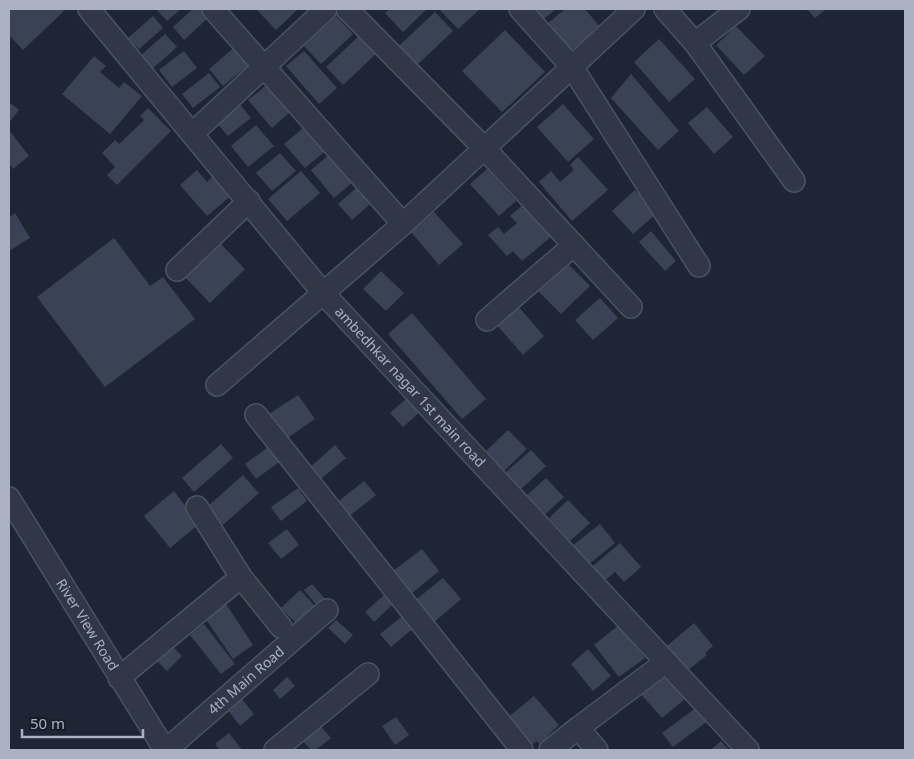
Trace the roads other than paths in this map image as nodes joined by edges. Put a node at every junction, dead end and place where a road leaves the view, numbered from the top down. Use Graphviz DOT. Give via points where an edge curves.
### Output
graph roads {
  1 [pos="89,9"];
  2 [pos="213,9"];
  3 [pos="326,9"];
  4 [pos="347,9"];
  5 [pos="520,9"];
  6 [pos="634,9"];
  7 [pos="665,9"];
  8 [pos="739,9"];
  9 [pos="695,43"];
  10 [pos="264,66"];
  11 [pos="572,67"];
  12 [pos="193,133"];
  13 [pos="485,149"];
  14 [pos="794,181"];
  15 [pos="249,202"];
  16 [pos="403,224"];
  17 [pos="574,245"];
  18 [pos="699,266"];
  19 [pos="177,270"];
  20 [pos="324,294"];
  21 [pos="631,307"];
  22 [pos="487,320"];
  23 [pos="217,385"];
  24 [pos="256,415"];
  25 [pos="9,498"];
  26 [pos="197,507"];
  27 [pos="241,577"];
  28 [pos="328,610"];
  29 [pos="281,627"];
  30 [pos="666,662"];
  31 [pos="368,674"];
  32 [pos="119,678"];
  33 [pos="578,728"];
  34 [pos="283,748"];
  35 [pos="166,750"];
  36 [pos="522,750"];
  37 [pos="550,750"];
  38 [pos="596,750"];
  39 [pos="748,750"];
  1 -- 12 [label="street, ambedhkar nagar 1st main road"];
  2 -- 10 [label="street"];
  3 -- 10 [label="street"];
  4 -- 13 [label="street"];
  5 -- 11 [label="street"];
  6 -- 11 [label="street"];
  7 -- 9 [label="street"];
  8 -- 9 [label="street"];
  9 -- 14 [label="street"];
  10 -- 12 [label="street"];
  10 -- 16 [label="street"];
  11 -- 13 [label="street"];
  11 -- 18 [label="street"];
  12 -- 15 [label="street, ambedhkar nagar 1st main road"];
  13 -- 16 [label="street"];
  13 -- 17 [label="street"];
  15 -- 19 [label="street"];
  15 -- 20 [label="street, ambedhkar nagar 1st main road"];
  16 -- 20 [label="street"];
  17 -- 21 [label="street"];
  17 -- 22 [label="street"];
  20 -- 23 [label="street"];
  20 -- 30 [label="street, ambedhkar nagar 1st main road"];
  24 -- 36 [label="street"];
  25 -- 32 [label="street, River View Road"];
  26 -- 27 [label="street"];
  27 -- 29 [label="street"];
  27 -- 32 [label="street"];
  28 -- 35 [label="street, 4th Main Road"];
  30 -- 33 [label="street"];
  30 -- 39 [label="street, ambedhkar nagar 1st main road"];
  31 -- 34 [label="street"];
  32 -- 35 [label="street, River View Road"];
  33 -- 37 [label="street"];
  33 -- 38 [label="street"];
}
